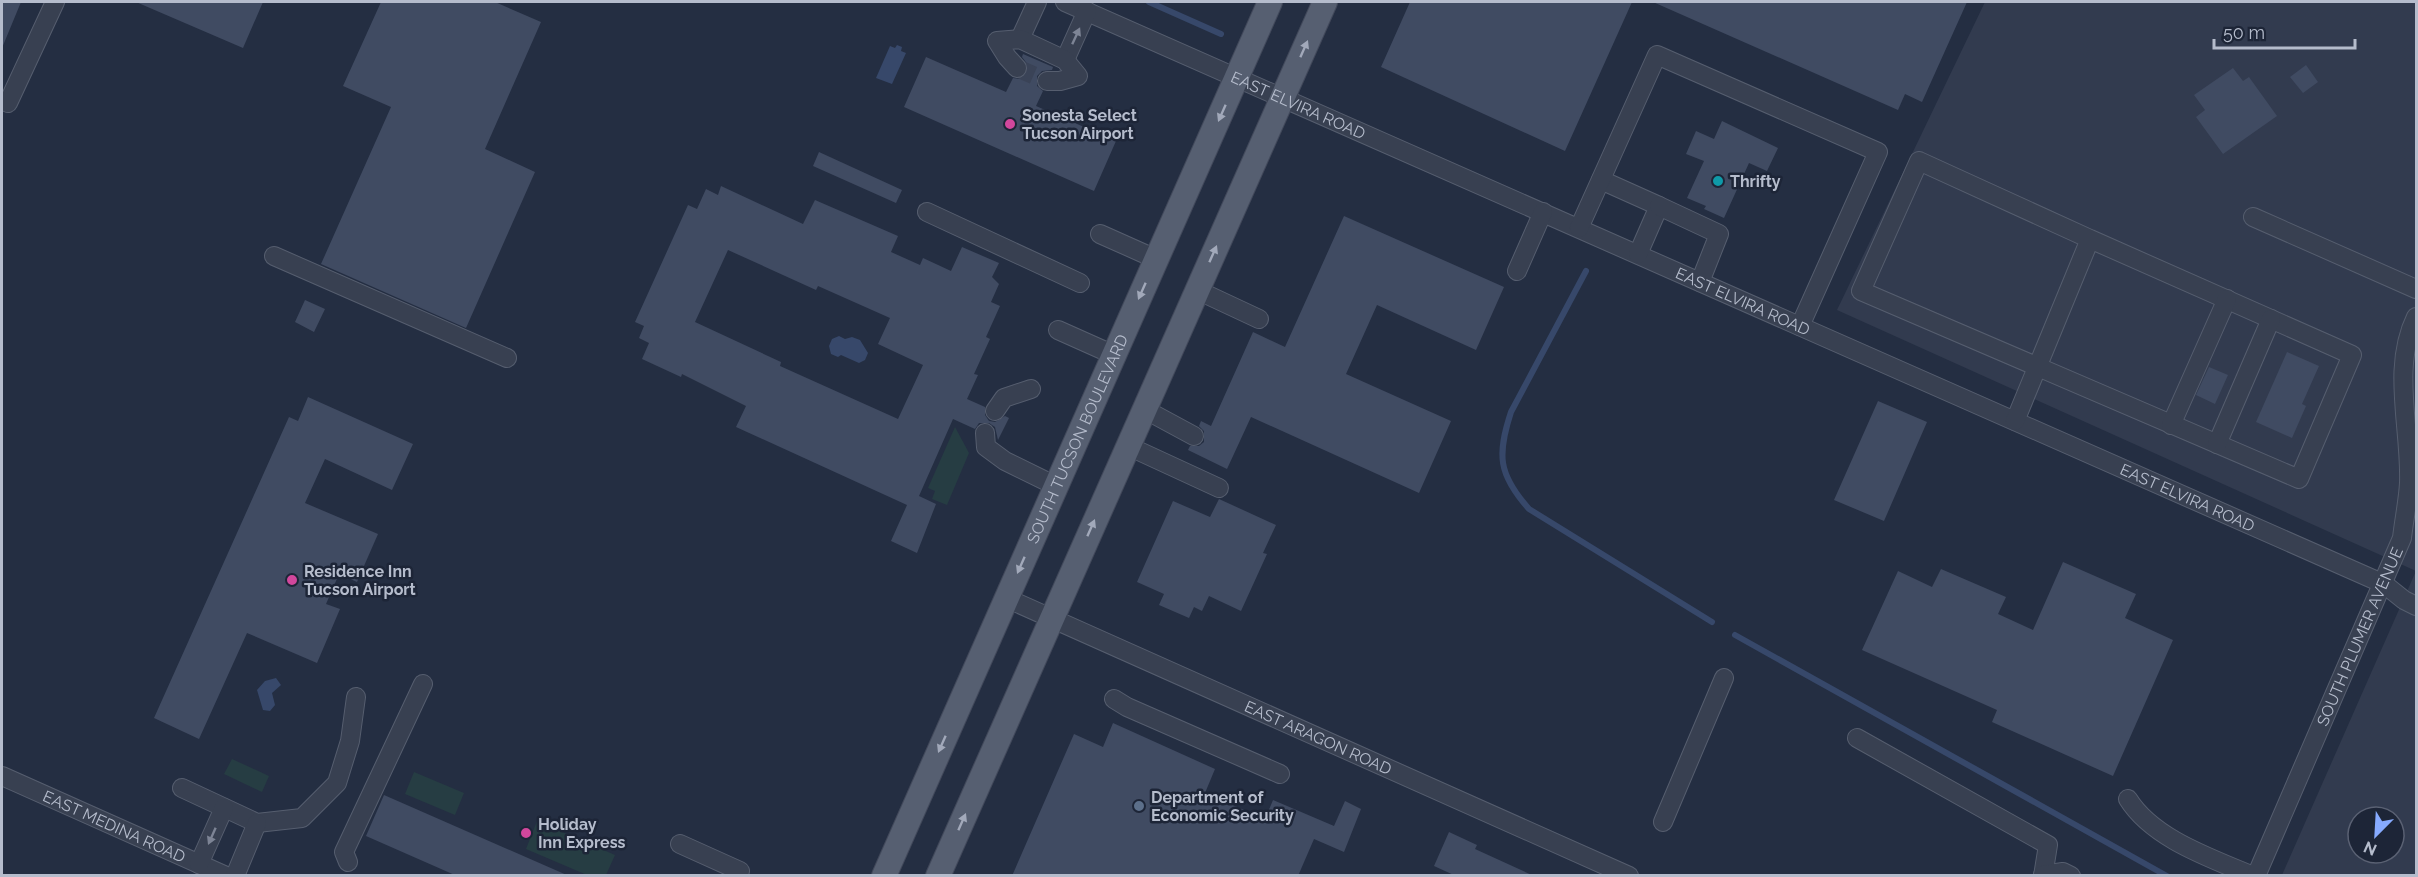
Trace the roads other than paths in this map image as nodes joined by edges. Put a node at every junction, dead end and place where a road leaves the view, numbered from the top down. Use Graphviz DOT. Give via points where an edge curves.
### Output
graph roads {
  1 [pos="55,2"];
  2 [pos="1037,2"];
  3 [pos="1065,2"];
  4 [pos="1270,2"];
  5 [pos="1324,2"];
  6 [pos="1087,11"];
  7 [pos="1020,39"];
  8 [pos="1065,60"];
  9 [pos="1017,68"];
  10 [pos="1237,78"];
  11 [pos="1047,81"];
  12 [pos="1282,97"];
  13 [pos="9,103"];
  14 [pos="1601,180"];
  15 [pos="1659,206"];
  16 [pos="927,212"];
  17 [pos="1543,212"];
  18 [pos="2253,217"];
  19 [pos="1579,228"];
  20 [pos="1100,234"];
  21 [pos="2090,239"];
  22 [pos="1638,254"];
  23 [pos="274,256"];
  24 [pos="1156,259"];
  25 [pos="1517,271"];
  26 [pos="1080,282"];
  27 [pos="1700,282"];
  28 [pos="2416,289"];
  29 [pos="1197,290"];
  30 [pos="2227,299"];
  31 [pos="2416,317"];
  32 [pos="1259,319"];
  33 [pos="2271,319"];
  34 [pos="1800,326"];
  35 [pos="1058,330"];
  36 [pos="1114,355"];
  37 [pos="507,358"];
  38 [pos="2036,367"];
  39 [pos="1031,389"];
  40 [pos="1144,409"];
  41 [pos="994,411"];
  42 [pos="2015,421"];
  43 [pos="2171,425"];
  44 [pos="985,433"];
  45 [pos="1194,436"];
  46 [pos="2217,444"];
  47 [pos="1128,446"];
  48 [pos="1056,486"];
  49 [pos="1219,488"];
  50 [pos="2384,584"];
  51 [pos="1006,598"];
  52 [pos="2416,606"];
  53 [pos="1051,619"];
  54 [pos="1724,678"];
  55 [pos="423,684"];
  56 [pos="356,697"];
  57 [pos="1114,699"];
  58 [pos="1857,738"];
  59 [pos="1280,774"];
  60 [pos="2,776"];
  61 [pos="183,788"];
  62 [pos="2128,799"];
  63 [pos="224,808"];
  64 [pos="1663,822"];
  65 [pos="257,823"];
  66 [pos="680,844"];
  67 [pos="348,862"];
  68 [pos="199,864"];
  69 [pos="740,871"];
  70 [pos="2043,875"];
  71 [pos="226,876"];
  72 [pos="235,876"];
  73 [pos="884,876"];
  74 [pos="939,876"];
  75 [pos="1629,876"];
  76 [pos="2071,876"];
  77 [pos="2255,876"];
  1 -- 13 [label="street"];
  2 -- 7 [label="street"];
  3 -- 6 [label="street, EAST ELVIRA ROAD"];
  4 -- 10 [label="main road, SOUTH TUCSON BOULEVARD"];
  12 -- 5 [label="main road, one-way"];
  8 -- 6 [label="street, one-way"];
  6 -- 10 [label="street, EAST ELVIRA ROAD"];
  7 -- 8 [label="street"];
  7 -- 9 [label="street" via="997,41"];
  8 -- 11 [label="street" via="1078,76"];
  10 -- 12 [label="street, EAST ELVIRA ROAD"];
  10 -- 24 [label="main road, SOUTH TUCSON BOULEVARD, one-way"];
  12 -- 17 [label="street, EAST ELVIRA ROAD"];
  29 -- 12 [label="main road, one-way"];
  14 -- 15 [label="street"];
  14 -- 19 [label="street"];
  14 -- 34 [label="street" via="1657,55 1878,152"];
  15 -- 22 [label="street"];
  15 -- 27 [label="street" via="1719,234"];
  16 -- 26 [label="street"];
  17 -- 19 [label="street, EAST ELVIRA ROAD"];
  17 -- 25 [label="street"];
  18 -- 28 [label="street"];
  19 -- 22 [label="street, EAST ELVIRA ROAD"];
  20 -- 24 [label="street"];
  21 -- 30 [label="street"];
  21 -- 38 [label="street"];
  21 -- 38 [label="street" via="1919,161 1861,291"];
  22 -- 27 [label="street, EAST ELVIRA ROAD"];
  23 -- 37 [label="street"];
  24 -- 36 [label="main road, SOUTH TUCSON BOULEVARD, one-way"];
  27 -- 34 [label="street, EAST ELVIRA ROAD"];
  29 -- 32 [label="street"];
  29 -- 40 [label="main road"];
  30 -- 33 [label="street"];
  30 -- 43 [label="street"];
  31 -- 50 [label="street, SOUTH PLUMER AVENUE" via="2408,333 2403,378 2409,482 2402,538"];
  33 -- 46 [label="street"];
  33 -- 46 [label="street" via="2352,355 2298,479"];
  34 -- 42 [label="street, EAST ELVIRA ROAD"];
  35 -- 36 [label="street"];
  36 -- 48 [label="main road, SOUTH TUCSON BOULEVARD"];
  38 -- 42 [label="street"];
  38 -- 43 [label="street"];
  39 -- 41 [label="street" via="1004,398"];
  40 -- 45 [label="street"];
  40 -- 47 [label="main road"];
  42 -- 50 [label="street, EAST ELVIRA ROAD"];
  43 -- 46 [label="street"];
  44 -- 48 [label="street" via="986,447"];
  47 -- 49 [label="street"];
  53 -- 47 [label="main road, one-way"];
  48 -- 51 [label="main road, SOUTH TUCSON BOULEVARD, one-way"];
  50 -- 52 [label="street, EAST ELVIRA ROAD"];
  50 -- 77 [label="street, SOUTH PLUMER AVENUE"];
  51 -- 53 [label="street, EAST ARAGON ROAD"];
  51 -- 73 [label="main road, SOUTH TUCSON BOULEVARD, one-way"];
  74 -- 53 [label="main road, one-way"];
  53 -- 75 [label="street, EAST ARAGON ROAD"];
  54 -- 64 [label="street"];
  55 -- 67 [label="street" via="344,852"];
  56 -- 65 [label="street" via="350,741 337,783 302,818"];
  57 -- 59 [label="street"];
  58 -- 70 [label="street" via="2048,844"];
  60 -- 68 [label="street, EAST MEDINA ROAD"];
  61 -- 63 [label="street"];
  62 -- 77 [label="street" via="2137,813 2160,832"];
  63 -- 65 [label="street"];
  63 -- 68 [label="street, one-way"];
  65 -- 72 [label="street"];
  66 -- 69 [label="street"];
  68 -- 71 [label="street, EAST MEDINA ROAD"];
  70 -- 76 [label="street" via="2064,872"];
}
